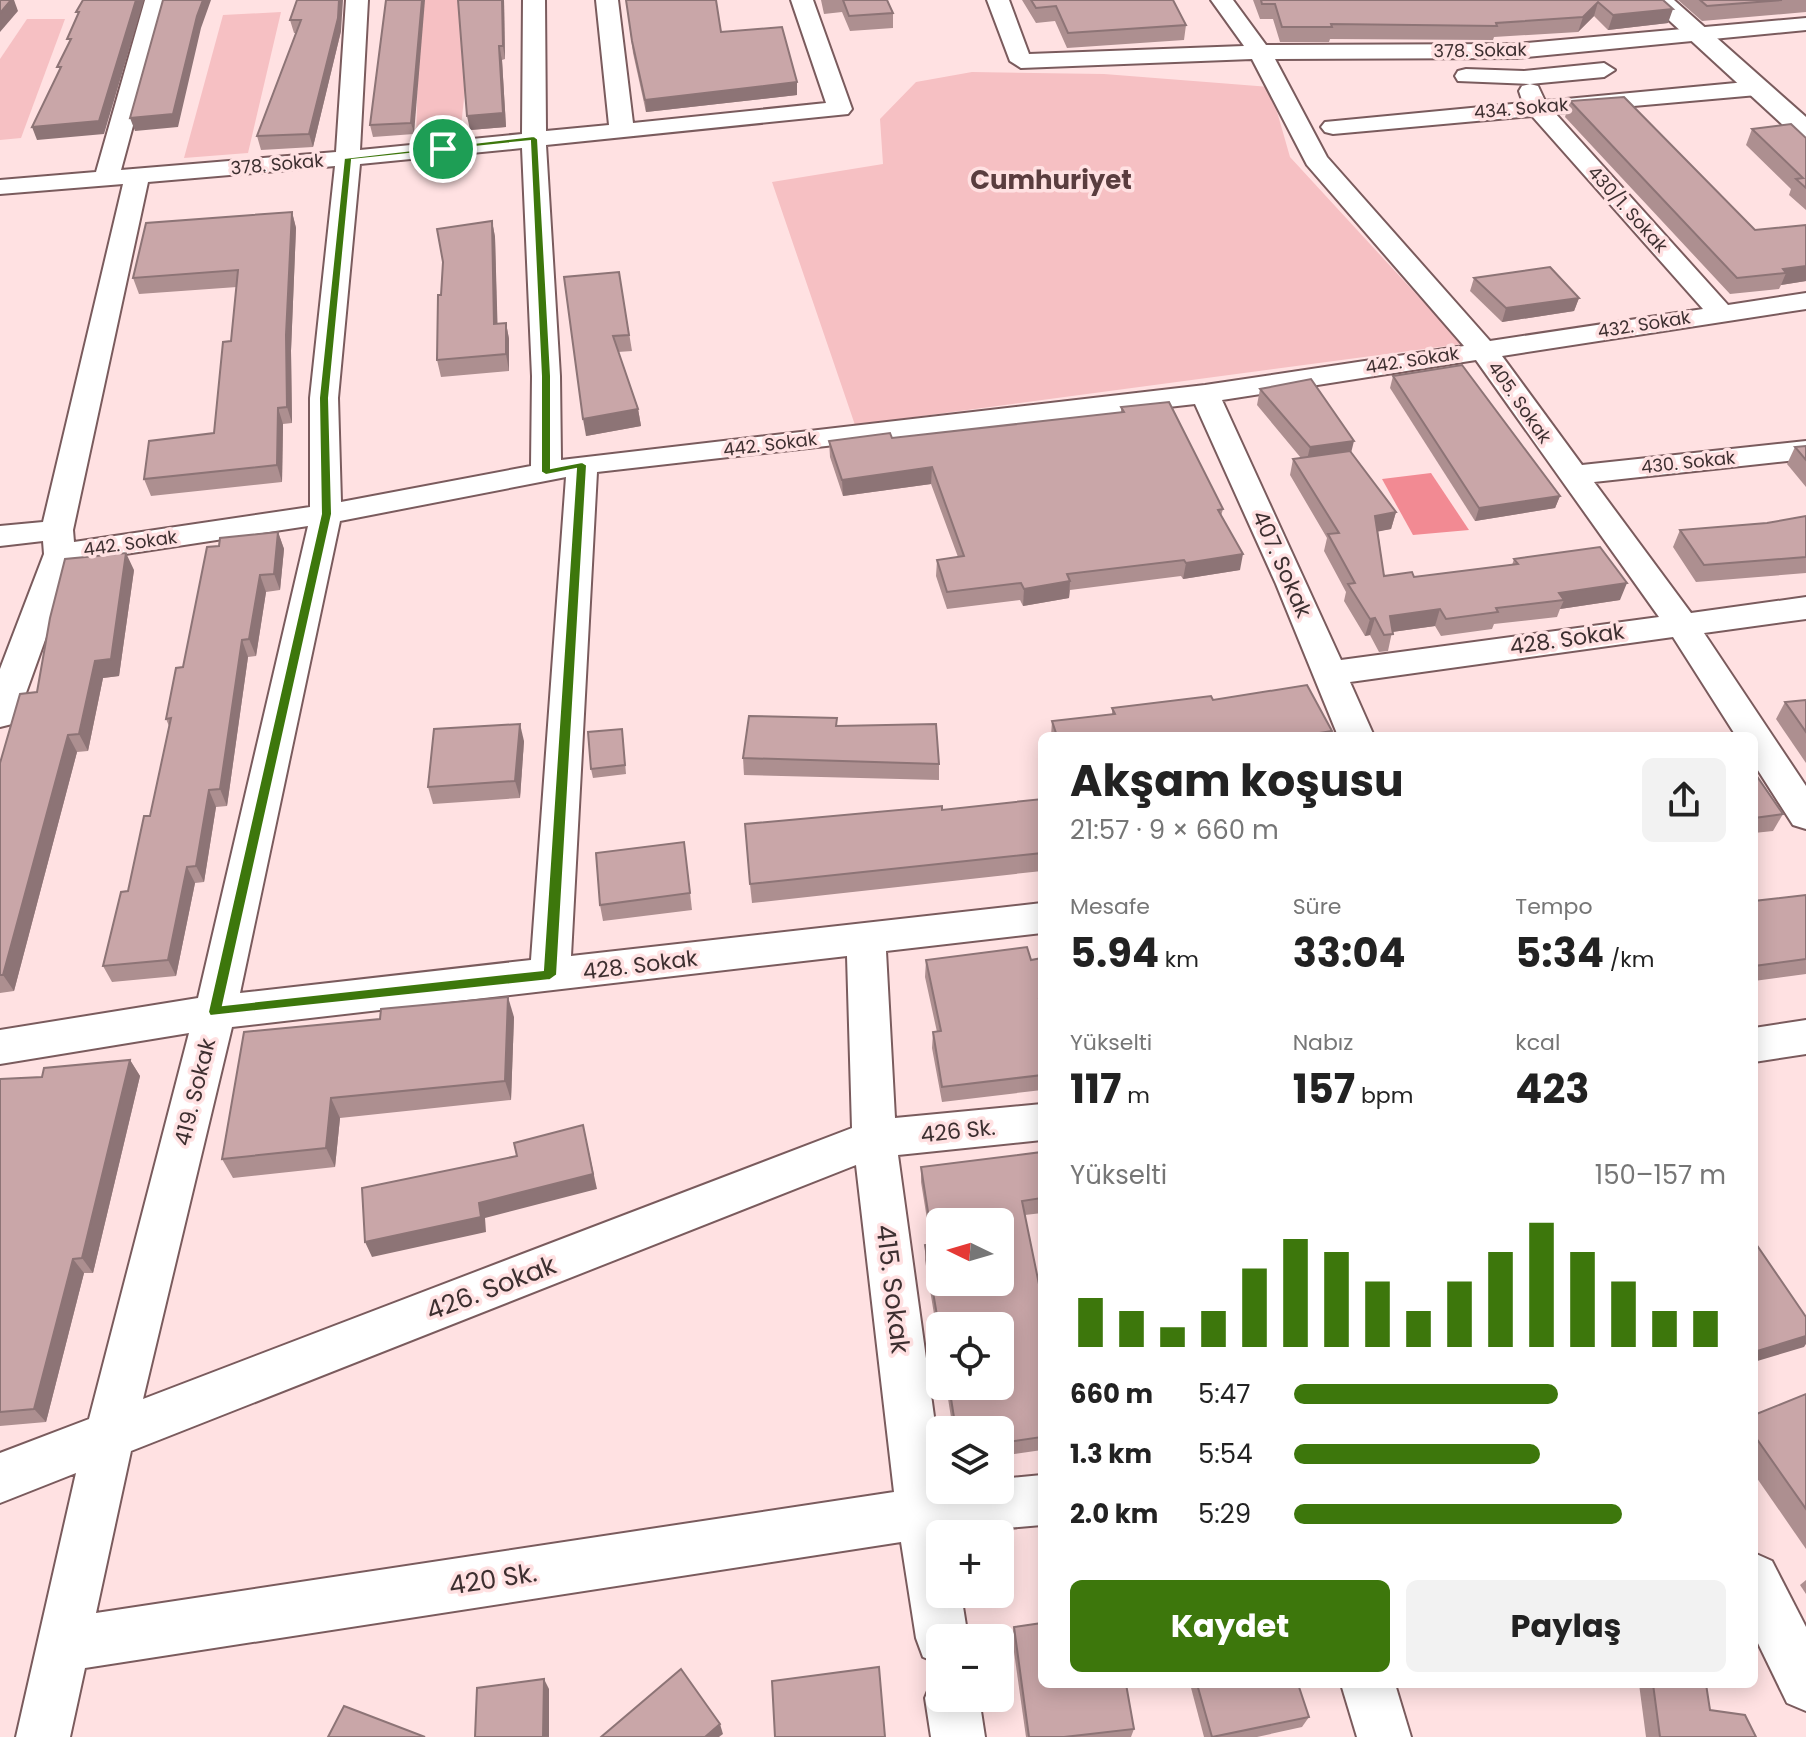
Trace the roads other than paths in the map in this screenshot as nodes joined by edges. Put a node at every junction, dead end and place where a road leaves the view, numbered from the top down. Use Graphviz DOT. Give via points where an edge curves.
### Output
graph roads {
  1 [pos="156,0"];
  2 [pos="357,0"];
  3 [pos="534,0"];
  4 [pos="607,0"];
  5 [pos="802,0"];
  6 [pos="998,0"];
  7 [pos="1222,0"];
  8 [pos="1659,0"];
  9 [pos="1806,24"];
  10 [pos="1699,34"];
  11 [pos="1516,51"];
  12 [pos="1260,52"];
  13 [pos="1724,58"];
  14 [pos="1694,61"];
  15 [pos="1632,67"];
  16 [pos="1371,74"];
  17 [pos="1448,76"];
  18 [pos="1524,78"];
  19 [pos="1757,88"];
  20 [pos="1536,106"];
  21 [pos="1333,127"];
  22 [pos="1806,131"];
  23 [pos="622,132"];
  24 [pos="534,139"];
  25 [pos="348,158"];
  26 [pos="137,177"];
  27 [pos="106,179"];
  28 [pos="0,187"];
  29 [pos="1806,301"];
  30 [pos="1720,312"];
  31 [pos="1482,349"];
  32 [pos="1205,394"];
  33 [pos="1806,450"];
  34 [pos="582,465"];
  35 [pos="546,472"];
  36 [pos="1571,475"];
  37 [pos="326,514"];
  38 [pos="0,536"];
  39 [pos="58,542"];
  40 [pos="1806,608"];
  41 [pos="1681,623"];
  42 [pos="1329,673"];
  43 [pos="0,715"];
  44 [pos="1354,732"];
  45 [pos="1754,732"];
  46 [pos="1758,737"];
  47 [pos="1803,804"];
  48 [pos="1038,918"];
  49 [pos="866,938"];
  50 [pos="550,975"];
  51 [pos="215,1012"];
  52 [pos="1806,1037"];
  53 [pos="1758,1044"];
  54 [pos="0,1047"];
  55 [pos="1038,1122"];
  56 [pos="874,1139"];
  57 [pos="109,1437"];
  58 [pos="0,1478"];
  59 [pos="1038,1500"];
  60 [pos="922,1513"];
  61 [pos="1758,1587"];
  62 [pos="940,1624"];
  63 [pos="63,1645"];
  64 [pos="1806,1684"];
  65 [pos="1369,1688"];
  66 [pos="954,1712"];
  67 [pos="43,1737"];
  68 [pos="958,1737"];
  69 [pos="1384,1737"];
  1 -- 27 [label="street"];
  2 -- 25 [label="street, 419. Sokak"];
  3 -- 24 [label="street"];
  4 -- 23 [label="street"];
  5 -- 23 [label="street, 378. Sokak" via="840,109"];
  6 -- 12 [label="street, 378. Sokak" via="1021,61"];
  7 -- 12 [label="street, 405. Sokak"];
  8 -- 10 [label="street"];
  9 -- 10 [label="street, 378. Sokak"];
  10 -- 11 [label="street, 378. Sokak"];
  10 -- 13 [label="street"];
  11 -- 12 [label="street, 378. Sokak"];
  11 -- 18 [label="street, 430/1. Sokak"];
  12 -- 16 [label="street" via="1282,65"];
  12 -- 31 [label="street, 405. Sokak" via="1316,160"];
  13 -- 14 [label="street"];
  13 -- 19 [label="street"];
  15 -- 18 [label="street"];
  17 -- 18 [label="street"];
  18 -- 20 [label="street, 430/1. Sokak"];
  19 -- 20 [label="street, 434. Sokak"];
  19 -- 22 [label="street"];
  20 -- 21 [label="street, 434. Sokak"];
  20 -- 30 [label="street, 430/1. Sokak"];
  23 -- 24 [label="street, 378. Sokak"];
  24 -- 25 [label="street, 378. Sokak"];
  24 -- 35 [label="street"];
  25 -- 26 [label="street, 378. Sokak"];
  25 -- 37 [label="street, 419. Sokak" via="324,398"];
  26 -- 27 [label="street, 378. Sokak"];
  26 -- 39 [label="street"];
  27 -- 28 [label="street, 378. Sokak"];
  29 -- 30 [label="street, 432. Sokak"];
  30 -- 31 [label="street, 432. Sokak"];
  31 -- 32 [label="street, 442. Sokak"];
  31 -- 36 [label="street, 405. Sokak"];
  32 -- 34 [label="street, 442. Sokak"];
  32 -- 42 [label="street, 407. Sokak"];
  33 -- 36 [label="street, 430. Sokak"];
  34 -- 35 [label="street, 442. Sokak"];
  34 -- 50 [label="street"];
  35 -- 37 [label="street, 442. Sokak"];
  36 -- 41 [label="street, 405. Sokak"];
  37 -- 39 [label="street, 442. Sokak"];
  37 -- 51 [label="street, 419. Sokak"];
  38 -- 39 [label="street, 442. Sokak"];
  39 -- 43 [label="street"];
  40 -- 41 [label="street, 428. Sokak"];
  41 -- 42 [label="street, 428. Sokak"];
  41 -- 45 [label="street, 405. Sokak"];
  42 -- 44 [label="street, 407. Sokak"];
  46 -- 47 [label="street, 405. Sokak"];
  48 -- 49 [label="street, 428. Sokak"];
  49 -- 50 [label="street, 428. Sokak"];
  49 -- 56 [label="street, 415. Sokak"];
  50 -- 51 [label="street, 428. Sokak"];
  51 -- 54 [label="street, 428. Sokak"];
  51 -- 57 [label="street, 419. Sokak"];
  52 -- 53 [label="street"];
  55 -- 56 [label="street, 426 Sk."];
  56 -- 57 [label="street, 426. Sokak"];
  56 -- 60 [label="street, 415. Sokak"];
  57 -- 58 [label="street"];
  57 -- 63 [label="street, 419. Sokak"];
  59 -- 60 [label="street, 420 Sk."];
  60 -- 62 [label="street, 415. Sokak"];
  60 -- 63 [label="street, 420 Sk."];
  61 -- 64 [label="street"];
  63 -- 67 [label="street, 419. Sokak"];
  65 -- 69 [label="street"];
  66 -- 68 [label="street"];
}
